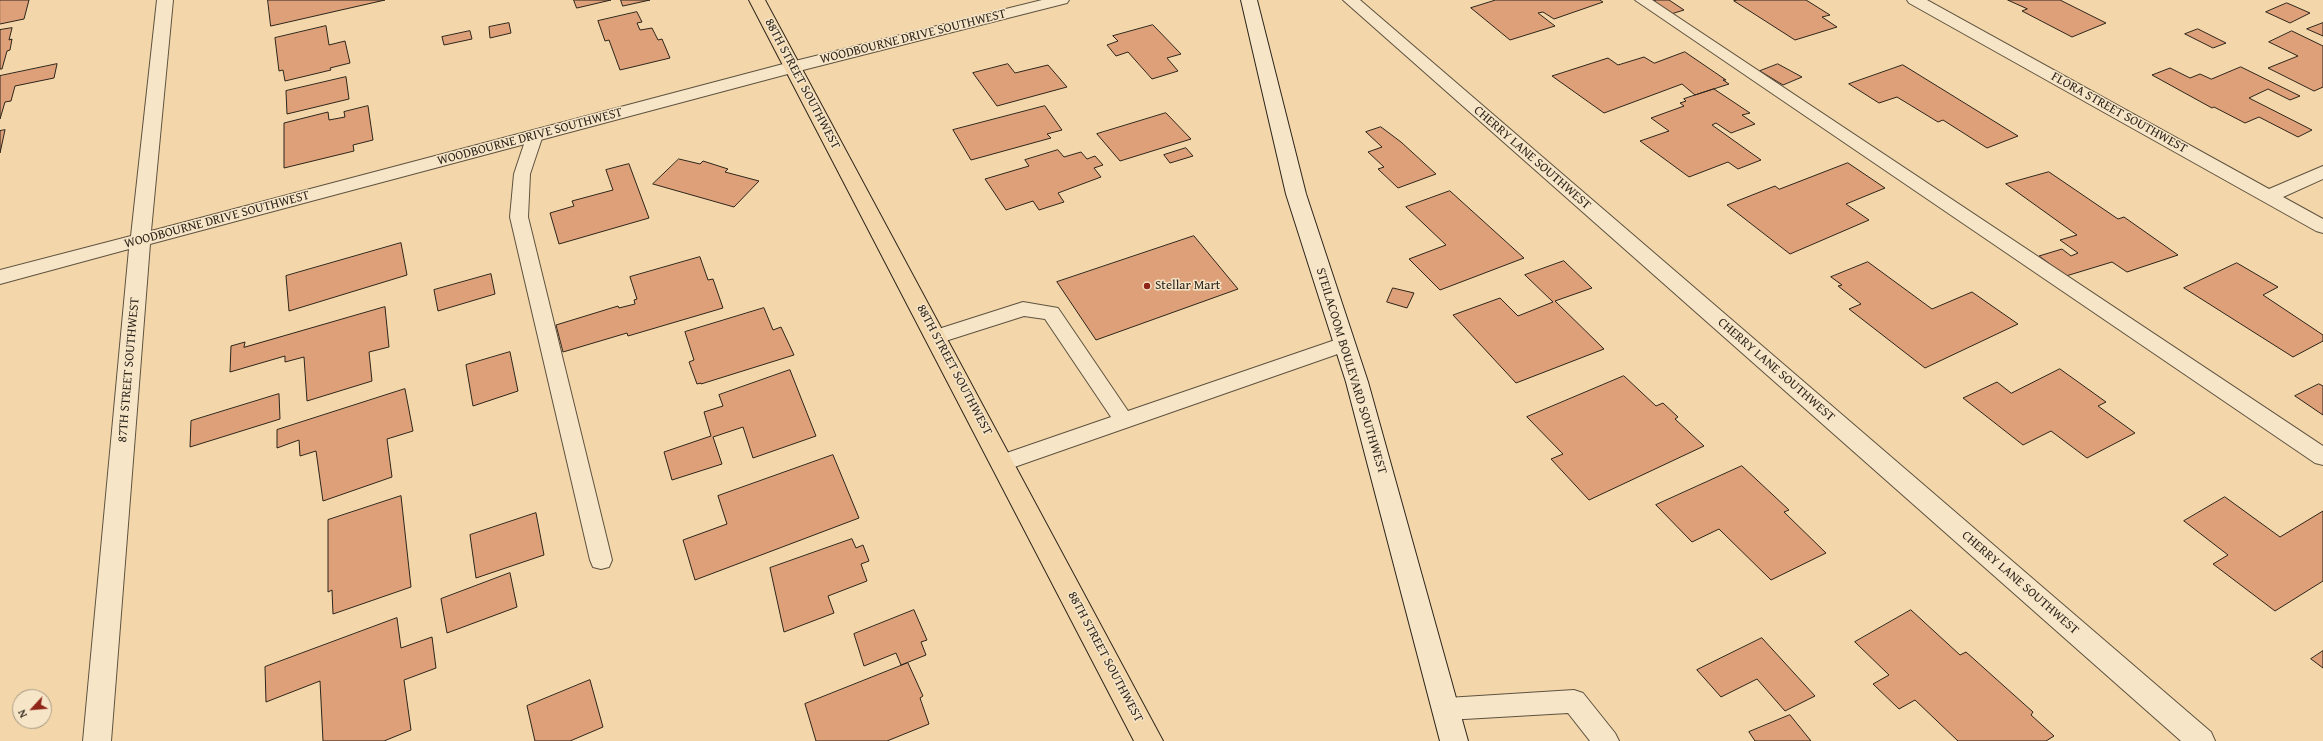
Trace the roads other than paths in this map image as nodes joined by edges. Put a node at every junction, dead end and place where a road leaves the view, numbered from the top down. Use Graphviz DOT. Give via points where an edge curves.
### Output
graph roads {
  1 [pos="165,0"];
  2 [pos="757,0"];
  3 [pos="1061,0"];
  4 [pos="1249,0"];
  5 [pos="1351,0"];
  6 [pos="1642,0"];
  7 [pos="1915,0"];
  8 [pos="793,67"];
  9 [pos="535,135"];
  10 [pos="2323,172"];
  11 [pos="2268,196"];
  12 [pos="2323,227"];
  13 [pos="140,240"];
  14 [pos="0,277"];
  15 [pos="936,337"];
  16 [pos="1345,344"];
  17 [pos="1124,421"];
  18 [pos="2323,457"];
  19 [pos="1003,462"];
  20 [pos="601,560"];
  21 [pos="1447,709"];
  22 [pos="97,741"];
  23 [pos="1149,741"];
  24 [pos="1454,741"];
  25 [pos="1606,741"];
  26 [pos="2201,741"];
  1 -- 13 [label="street, 87TH STREET SOUTHWEST"];
  2 -- 8 [label="main road, 88TH STREET SOUTHWEST"];
  3 -- 8 [label="street, WOODBOURNE DRIVE SOUTHWEST"];
  4 -- 16 [label="street, STEILACOOM BOULEVARD SOUTHWEST" via="1296,194"];
  5 -- 26 [label="street, CHERRY LANE SOUTHWEST"];
  6 -- 18 [label="lane"];
  7 -- 11 [label="street, FLORA STREET SOUTHWEST"];
  8 -- 9 [label="street, WOODBOURNE DRIVE SOUTHWEST"];
  8 -- 15 [label="main road, 88TH STREET SOUTHWEST"];
  9 -- 13 [label="street, WOODBOURNE DRIVE SOUTHWEST"];
  9 -- 20 [label="lane" via="522,174 519,217"];
  10 -- 11 [label="street"];
  11 -- 12 [label="street, FLORA STREET SOUTHWEST"];
  13 -- 14 [label="street, WOODBOURNE DRIVE SOUTHWEST"];
  13 -- 22 [label="street, 87TH STREET SOUTHWEST"];
  15 -- 17 [label="lane" via="1023,309 1051,313"];
  15 -- 19 [label="main road, 88TH STREET SOUTHWEST"];
  16 -- 17 [label="lane"];
  16 -- 21 [label="street, STEILACOOM BOULEVARD SOUTHWEST"];
  17 -- 19 [label="lane"];
  19 -- 23 [label="main road, 88TH STREET SOUTHWEST"];
  21 -- 24 [label="street, STEILACOOM BOULEVARD SOUTHWEST"];
  21 -- 25 [label="lane" via="1574,701"];
}
